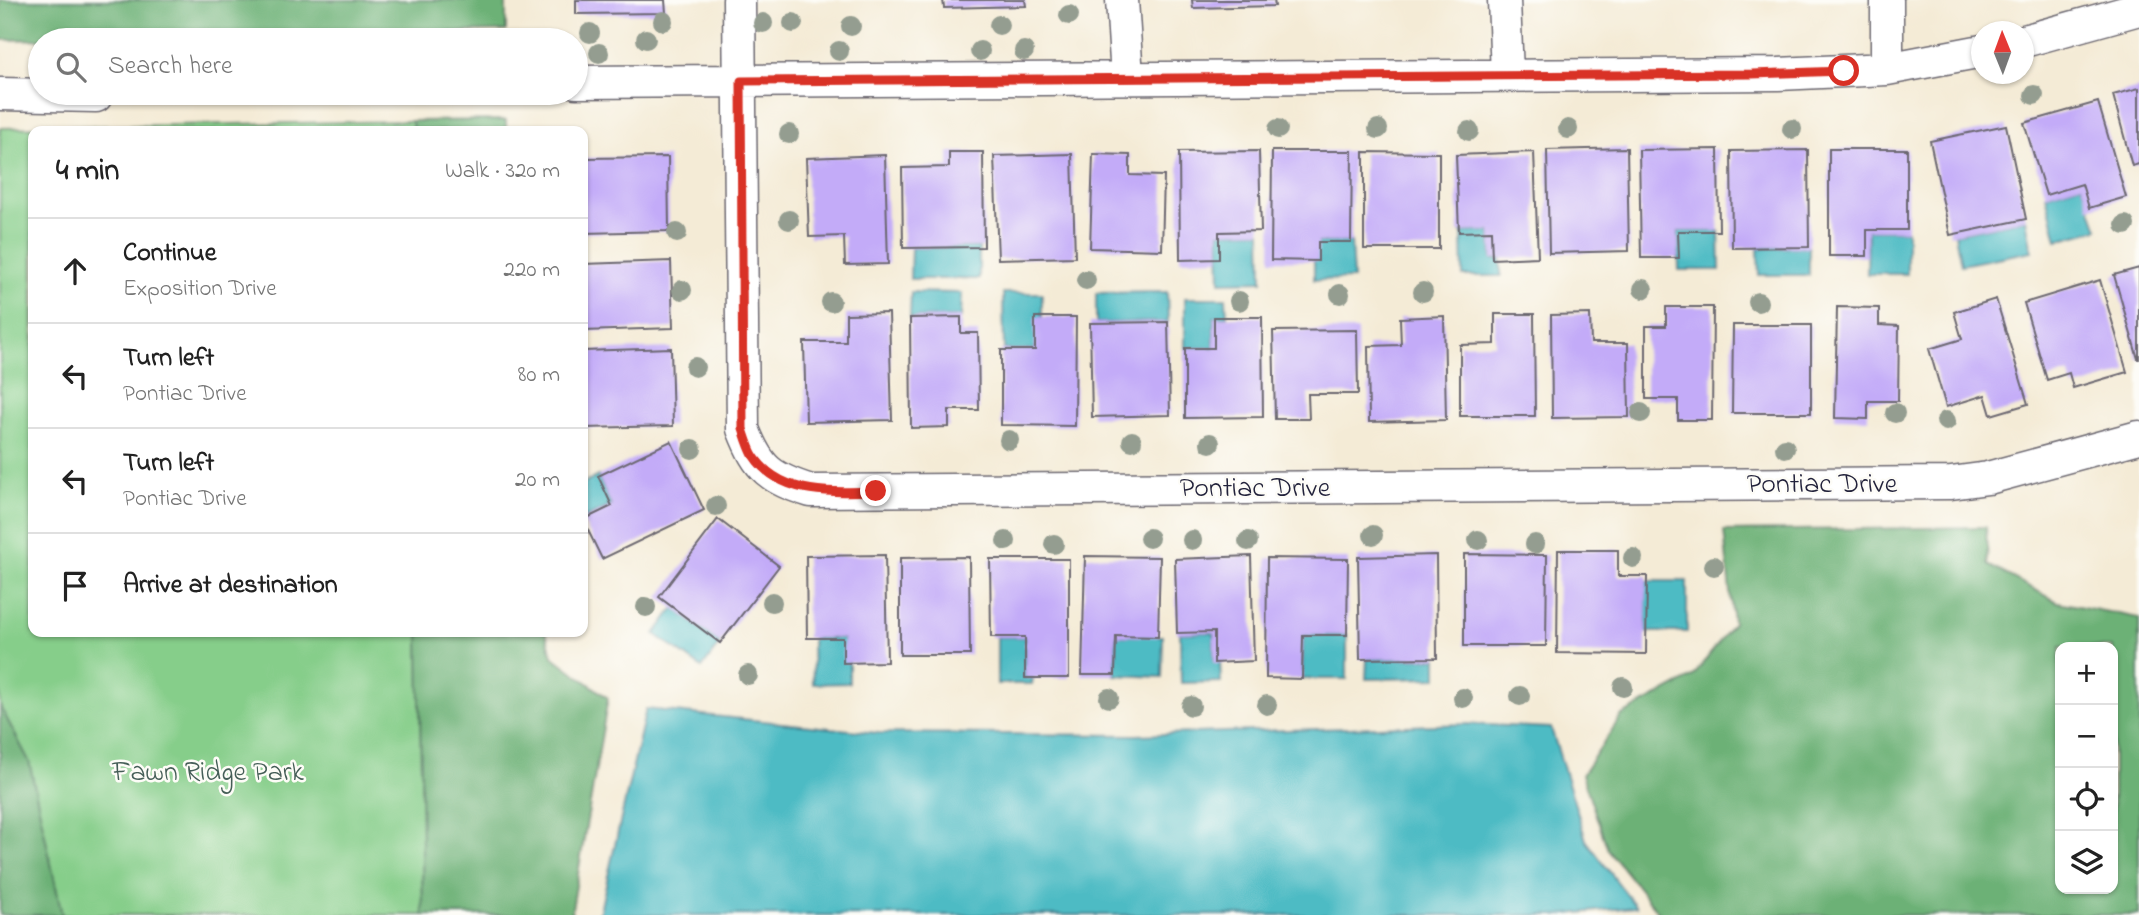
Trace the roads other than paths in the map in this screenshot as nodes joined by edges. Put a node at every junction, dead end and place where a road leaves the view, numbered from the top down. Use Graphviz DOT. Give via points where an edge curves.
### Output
graph roads {
  1 [pos="739,0"];
  2 [pos="1122,0"];
  3 [pos="1504,0"];
  4 [pos="1886,0"];
  5 [pos="2139,9"];
  6 [pos="2034,38"];
  7 [pos="1971,53"];
  8 [pos="1887,69"];
  9 [pos="1507,75"];
  10 [pos="1127,77"];
  11 [pos="741,81"];
  12 [pos="588,82"];
  13 [pos="0,94"];
  14 [pos="28,95"];
  15 [pos="2139,438"];
  1 -- 11 [label="street, Pontiac Drive"];
  2 -- 10 [label="street"];
  3 -- 9 [label="street"];
  4 -- 8 [label="street"];
  5 -- 6 [label="street"];
  7 -- 8 [label="street"];
  8 -- 9 [label="street"];
  9 -- 10 [label="street"];
  10 -- 11 [label="street"];
  11 -- 12 [label="street"];
  11 -- 15 [label="street, Pontiac Drive" via="743,429 766,471 811,491 1951,484"];
  13 -- 14 [label="street"];
}
